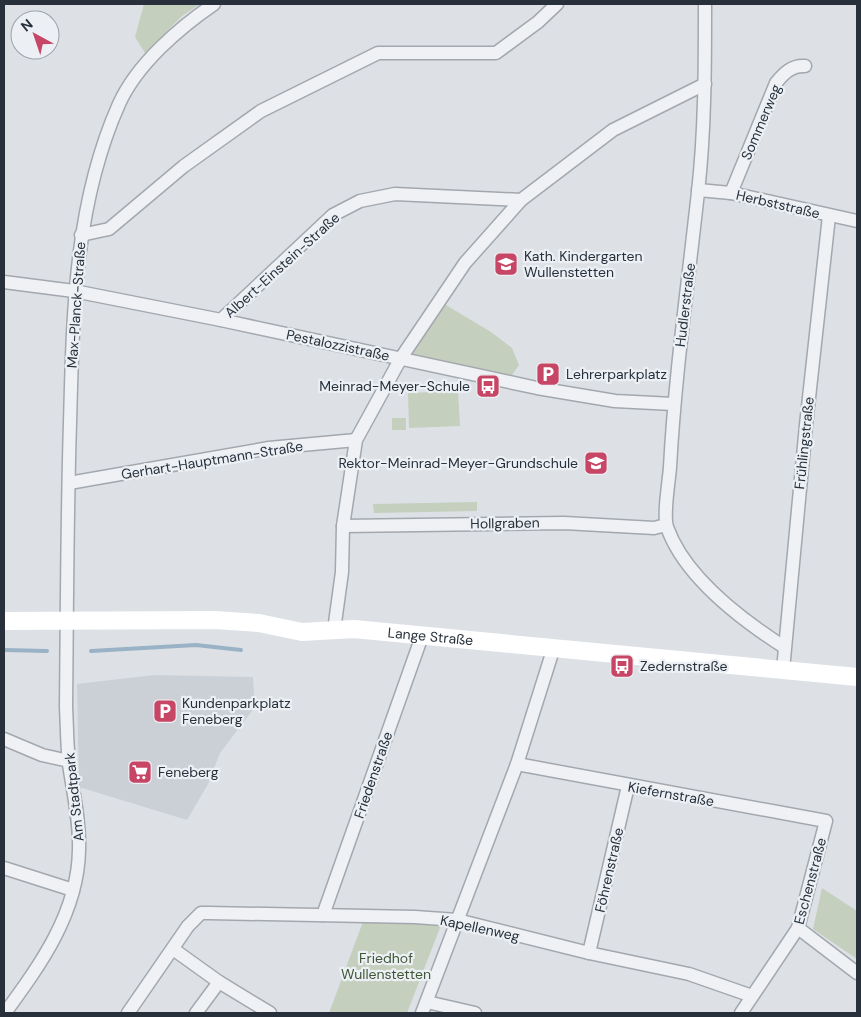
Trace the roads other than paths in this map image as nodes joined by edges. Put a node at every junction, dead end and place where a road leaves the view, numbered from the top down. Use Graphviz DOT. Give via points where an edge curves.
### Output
graph roads {
  1 [pos="214,4"];
  2 [pos="557,4"];
  3 [pos="705,4"];
  4 [pos="805,66"];
  5 [pos="705,84"];
  6 [pos="698,190"];
  7 [pos="731,193"];
  8 [pos="521,200"];
  9 [pos="828,216"];
  10 [pos="857,221"];
  11 [pos="81,235"];
  12 [pos="4,282"];
  13 [pos="74,291"];
  14 [pos="221,320"];
  15 [pos="401,358"];
  16 [pos="673,404"];
  17 [pos="356,440"];
  18 [pos="68,482"];
  19 [pos="666,525"];
  20 [pos="343,526"];
  21 [pos="4,621"];
  22 [pos="67,622"];
  23 [pos="334,630"];
  24 [pos="422,636"];
  25 [pos="784,646"];
  26 [pos="554,647"];
  27 [pos="783,670"];
  28 [pos="857,677"];
  29 [pos="4,739"];
  30 [pos="69,761"];
  31 [pos="517,764"];
  32 [pos="628,786"];
  33 [pos="826,821"];
  34 [pos="4,868"];
  35 [pos="73,890"];
  36 [pos="323,914"];
  37 [pos="457,920"];
  38 [pos="798,928"];
  39 [pos="173,949"];
  40 [pos="589,953"];
  41 [pos="857,973"];
  42 [pos="219,982"];
  43 [pos="752,996"];
  44 [pos="425,1008"];
  45 [pos="265,1012"];
  46 [pos="5,1013"];
  47 [pos="128,1013"];
  48 [pos="196,1013"];
  49 [pos="475,1013"];
  50 [pos="741,1013"];
  1 -- 11 [label="street, Max-Planck-Straße" via="166,41 120,103 92,183"];
  2 -- 11 [label="street" via="496,53 378,53 261,111 184,166 109,229"];
  3 -- 5 [label="street, Hudlerstraße"];
  4 -- 7 [label="street, Sommerweg" via="785,72 776,83"];
  5 -- 6 [label="street, Hudlerstraße"];
  5 -- 8 [label="street" via="613,130"];
  6 -- 7 [label="street, Herbststraße"];
  6 -- 16 [label="street, Hudlerstraße"];
  7 -- 9 [label="street, Herbststraße"];
  8 -- 14 [label="street, Albert-Einstein-Straße" via="395,194 360,201 333,215"];
  8 -- 15 [label="street" via="466,263"];
  9 -- 10 [label="street, Herbststraße"];
  9 -- 25 [label="street, Frühlingstraße"];
  11 -- 13 [label="street, Max-Planck-Straße"];
  12 -- 13 [label="street, Pestalozzistraße"];
  13 -- 14 [label="street, Pestalozzistraße"];
  13 -- 18 [label="street, Max-Planck-Straße"];
  14 -- 15 [label="street, Pestalozzistraße"];
  15 -- 16 [label="street, Pestalozzistraße" via="573,394 615,401"];
  15 -- 17 [label="street"];
  16 -- 19 [label="street, Hudlerstraße"];
  17 -- 18 [label="street, Gerhart-Hauptmann-Straße" via="264,449"];
  17 -- 20 [label="street"];
  18 -- 22 [label="street, Max-Planck-Straße"];
  19 -- 20 [label="street, Hollgraben" via="654,528 564,523"];
  19 -- 25 [label="street" via="688,565 710,589"];
  20 -- 23 [label="street" via="342,572"];
  21 -- 22 [label="street, Lange Straße"];
  22 -- 23 [label="street, Lange Straße" via="233,621 302,632"];
  22 -- 30 [label="street, Am Stadtpark"];
  23 -- 24 [label="street, Lange Straße"];
  24 -- 26 [label="street, Lange Straße"];
  24 -- 36 [label="street, Friedenstraße"];
  25 -- 27 [label="street, Frühlingstraße"];
  26 -- 27 [label="street, Lange Straße"];
  26 -- 31 [label="street"];
  27 -- 28 [label="street, Lange Straße"];
  29 -- 30 [label="street" via="42,755"];
  30 -- 35 [label="street, Am Stadtpark" via="79,851"];
  31 -- 32 [label="street, Kiefernstraße"];
  31 -- 37 [label="street"];
  32 -- 33 [label="street, Kiefernstraße"];
  32 -- 40 [label="street, Föhrenstraße"];
  33 -- 38 [label="street, Eschenstraße"];
  34 -- 35 [label="street"];
  35 -- 46 [label="street, Am Stadtpark" via="51,944"];
  36 -- 37 [label="street, Kapellenweg"];
  36 -- 39 [label="street, Kapellenweg" via="201,913"];
  37 -- 40 [label="street, Kapellenweg"];
  37 -- 44 [label="street"];
  38 -- 41 [label="street"];
  38 -- 43 [label="street, Eschenstraße"];
  39 -- 42 [label="street"];
  39 -- 47 [label="street"];
  40 -- 43 [label="street, Kapellenweg" via="689,974"];
  42 -- 45 [label="street"];
  42 -- 48 [label="street"];
  43 -- 50 [label="street, Eschenstraße"];
  44 -- 49 [label="street"];
}
